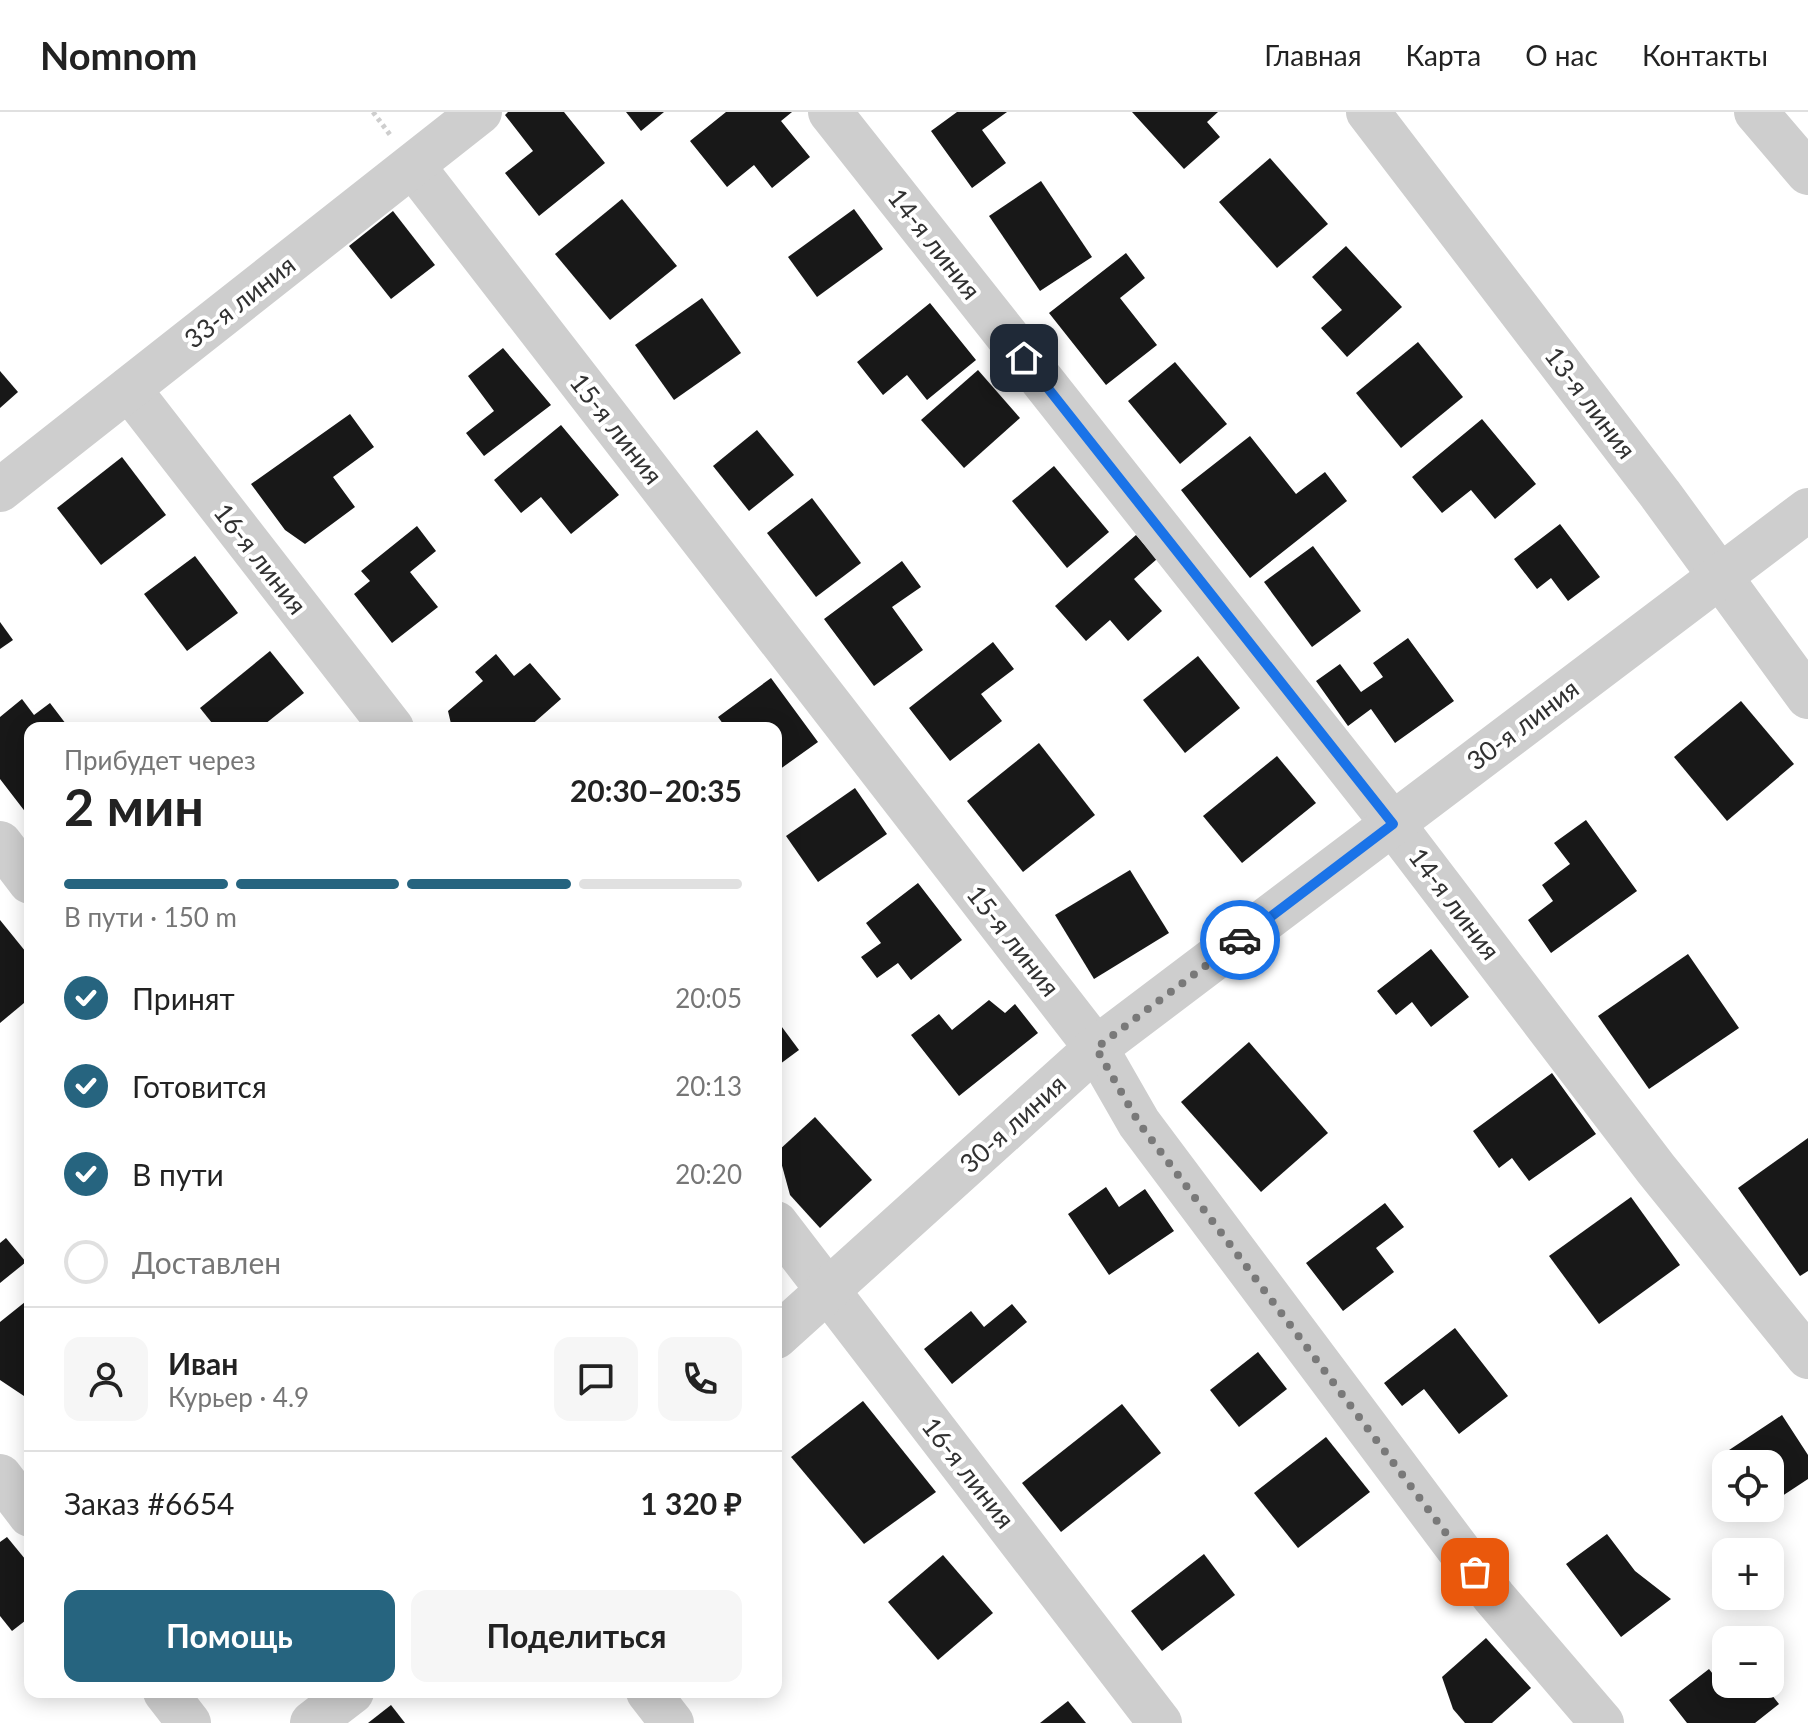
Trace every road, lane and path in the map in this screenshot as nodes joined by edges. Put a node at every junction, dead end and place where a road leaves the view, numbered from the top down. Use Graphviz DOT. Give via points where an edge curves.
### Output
graph roads {
  1 [pos="480,112"];
  2 [pos="830,112"];
  3 [pos="1368,112"];
  4 [pos="1756,112"];
  5 [pos="413,166"];
  6 [pos="1808,173"];
  7 [pos="129,389"];
  8 [pos="0,490"];
  9 [pos="1808,510"];
  10 [pos="1720,577"];
  11 [pos="1808,697"];
  12 [pos="387,722"];
  13 [pos="1393,824"];
  14 [pos="0,843"];
  15 [pos="24,874"];
  16 [pos="1096,1048"];
  17 [pos="782,1231"];
  18 [pos="828,1291"];
  19 [pos="782,1332"];
  20 [pos="1808,1357"];
  21 [pos="1,1480"];
  22 [pos="24,1508"];
  23 [pos="170,1698"];
  24 [pos="344,1698"];
  25 [pos="653,1698"];
  26 [pos="189,1723"];
  27 [pos="312,1723"];
  28 [pos="672,1723"];
  29 [pos="1160,1723"];
  30 [pos="1602,1723"];
  1 -- 5 [label="street, 33-я линия"];
  2 -- 13 [label="street, 14-я линия"];
  3 -- 10 [label="street, 13-я линия"];
  4 -- 6 [label="street"];
  5 -- 7 [label="street, 33-я линия"];
  5 -- 16 [label="street, 15-я линия"];
  7 -- 8 [label="street, 33-я линия"];
  7 -- 12 [label="street, 16-я линия"];
  9 -- 10 [label="street, 30-я линия"];
  10 -- 11 [label="street, 13-я линия"];
  10 -- 13 [label="street, 30-я линия"];
  13 -- 16 [label="street, 30-я линия"];
  13 -- 20 [label="street, 14-я линия" via="1656,1169"];
  14 -- 15 [label="street"];
  16 -- 18 [label="street, 30-я линия"];
  16 -- 30 [label="street, 15-я линия" via="1139,1123 1494,1597"];
  17 -- 18 [label="street, 16-я линия"];
  18 -- 19 [label="street, 30-я линия"];
  18 -- 29 [label="street, 16-я линия"];
  21 -- 22 [label="street"];
  23 -- 26 [label="street"];
  24 -- 27 [label="street"];
  25 -- 28 [label="street"];
}
